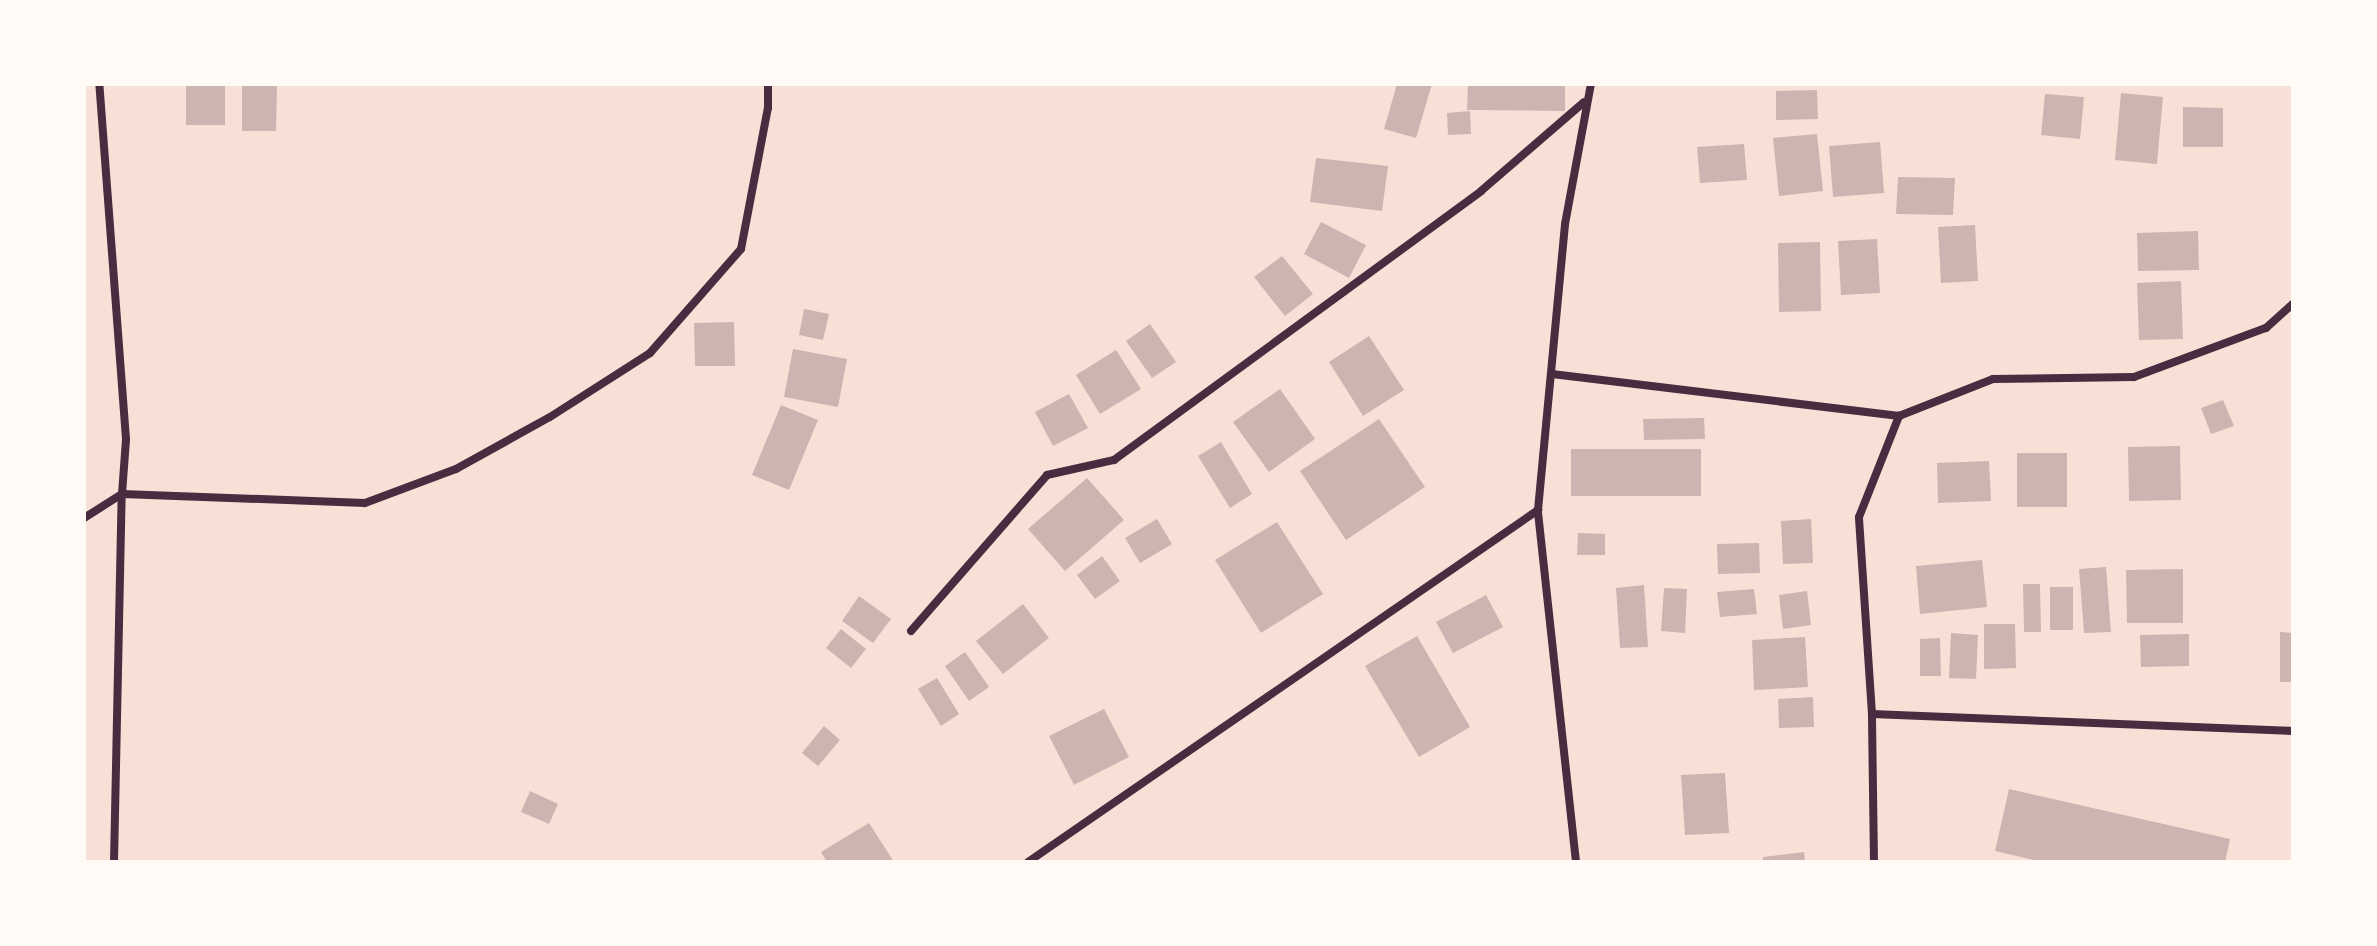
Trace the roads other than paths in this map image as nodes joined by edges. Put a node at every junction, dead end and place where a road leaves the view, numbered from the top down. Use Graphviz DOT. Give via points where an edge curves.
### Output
graph roads {
  1 [pos="99,84"];
  2 [pos="768,84"];
  3 [pos="1591,84"];
  4 [pos="1584,102"];
  5 [pos="2293,304"];
  6 [pos="1552,374"];
  7 [pos="1899,416"];
  8 [pos="122,494"];
  9 [pos="1538,510"];
  10 [pos="84,518"];
  11 [pos="911,631"];
  12 [pos="1872,714"];
  13 [pos="2293,731"];
  14 [pos="114,862"];
  15 [pos="1028,862"];
  16 [pos="1576,862"];
  17 [pos="1874,862"];
  1 -- 8 [label="street" via="126,439"];
  2 -- 8 [label="street" via="741,249 650,353 550,417 456,469 365,503"];
  3 -- 4 [label="street"];
  4 -- 6 [label="street" via="1565,224"];
  4 -- 11 [label="street" via="1481,191 1114,460 1047,475"];
  5 -- 7 [label="street" via="2266,328 2134,377 1993,379"];
  6 -- 7 [label="street"];
  6 -- 9 [label="street"];
  7 -- 12 [label="street" via="1859,517"];
  8 -- 10 [label="street"];
  8 -- 14 [label="street"];
  9 -- 15 [label="street"];
  9 -- 16 [label="street"];
  12 -- 13 [label="street"];
  12 -- 17 [label="street"];
}
